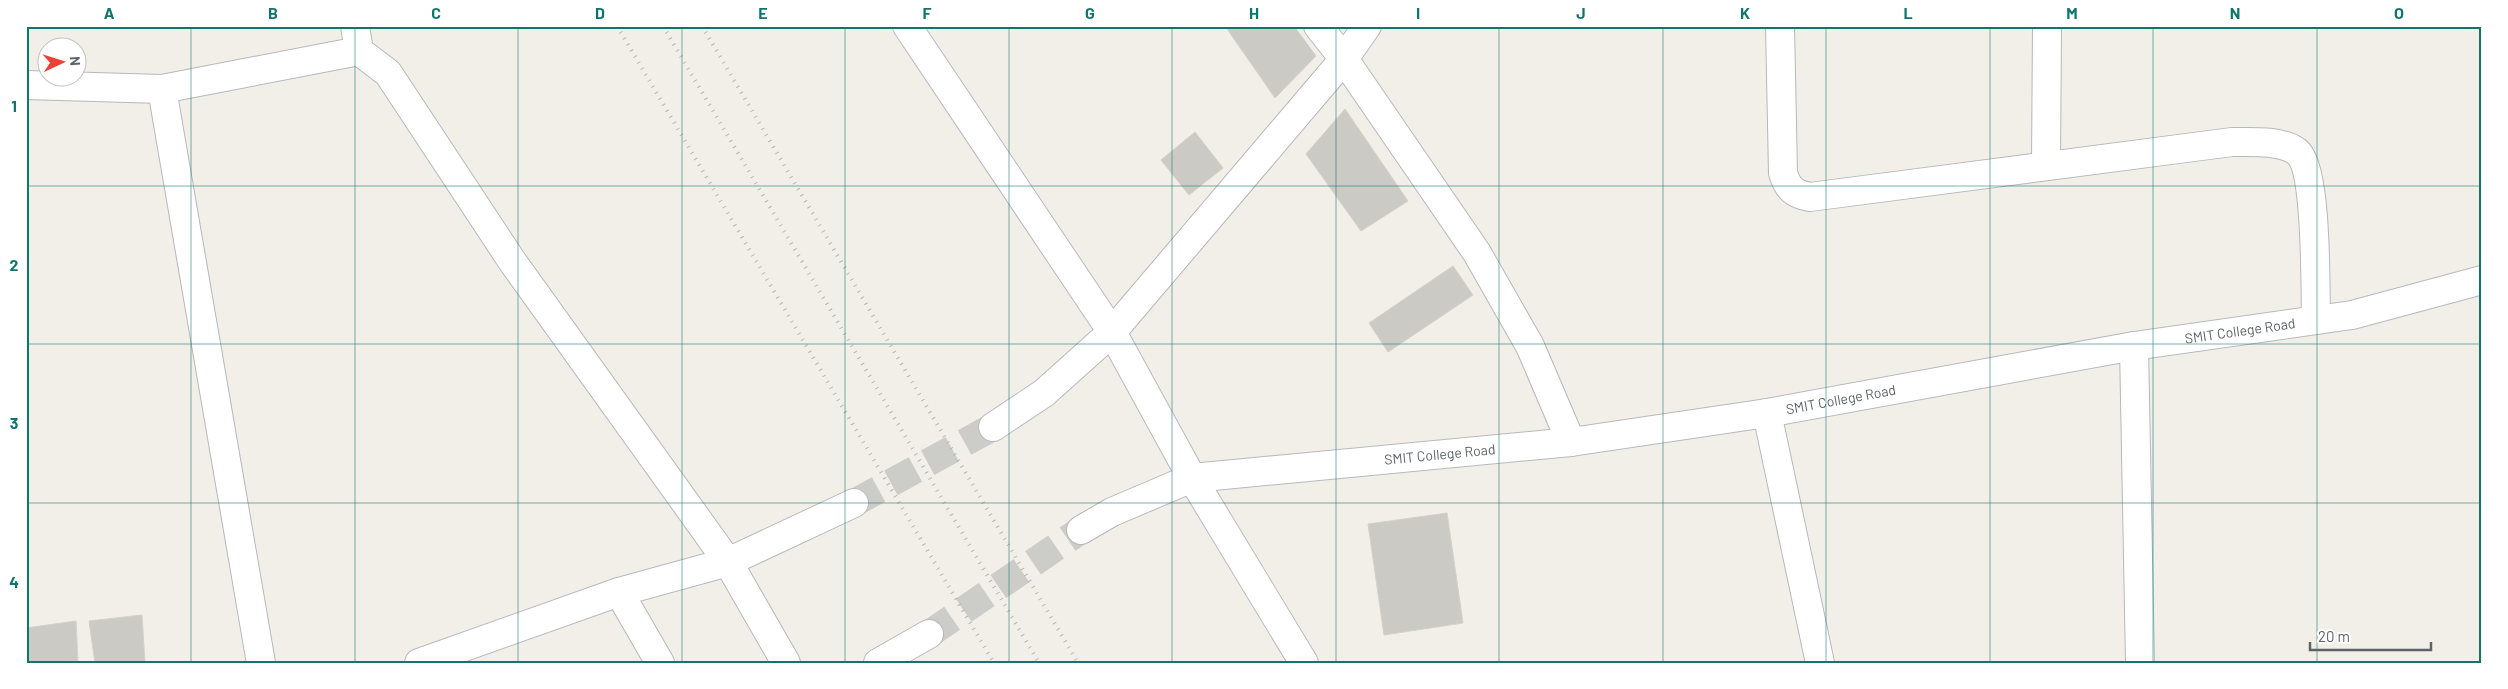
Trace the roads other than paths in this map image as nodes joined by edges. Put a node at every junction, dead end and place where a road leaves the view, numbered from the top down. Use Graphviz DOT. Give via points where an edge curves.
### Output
graph roads {
  1 [pos="907,26"];
  2 [pos="1318,26"];
  3 [pos="1367,26"];
  4 [pos="1780,26"];
  5 [pos="2047,26"];
  6 [pos="357,39"];
  7 [pos="1344,59"];
  8 [pos="26,84"];
  9 [pos="162,89"];
  10 [pos="2046,164"];
  11 [pos="2482,280"];
  12 [pos="2316,320"];
  13 [pos="1112,332"];
  14 [pos="2134,346"];
  15 [pos="1767,413"];
  16 [pos="993,427"];
  17 [pos="1572,442"];
  18 [pos="1192,478"];
  19 [pos="854,503"];
  20 [pos="1081,530"];
  21 [pos="728,562"];
  22 [pos="619,592"];
  23 [pos="929,634"];
  24 [pos="261,663"];
  25 [pos="419,663"];
  26 [pos="660,663"];
  27 [pos="786,663"];
  28 [pos="878,663"];
  29 [pos="1304,663"];
  30 [pos="1820,663"];
  31 [pos="2140,663"];
  1 -- 13 [label="street"];
  2 -- 7 [label="street"];
  3 -- 7 [label="street"];
  4 -- 10 [label="street" via="1783,173 1787,186 1797,194 1810,197"];
  5 -- 10 [label="street"];
  6 -- 9 [label="street"];
  6 -- 21 [label="street" via="388,73 512,261"];
  7 -- 13 [label="street"];
  7 -- 17 [label="street" via="1477,253 1530,346"];
  8 -- 9 [label="street"];
  9 -- 24 [label="street"];
  10 -- 12 [label="street" via="2232,142 2268,142 2296,151 2306,165 2312,204"];
  11 -- 12 [label="street, SMIT College Road" via="2352,315"];
  12 -- 14 [label="street, SMIT College Road"];
  13 -- 16 [label="street" via="1044,393"];
  13 -- 18 [label="street"];
  14 -- 15 [label="street, SMIT College Road"];
  14 -- 31 [label="street"];
  15 -- 17 [label="street, SMIT College Road"];
  15 -- 30 [label="street"];
  17 -- 18 [label="street, SMIT College Road"];
  18 -- 20 [label="street, SMIT College Road" via="1112,512"];
  18 -- 29 [label="street"];
  19 -- 21 [label="street"];
  21 -- 22 [label="street"];
  21 -- 27 [label="street"];
  22 -- 25 [label="street"];
  22 -- 26 [label="street"];
  23 -- 28 [label="street"];
}
